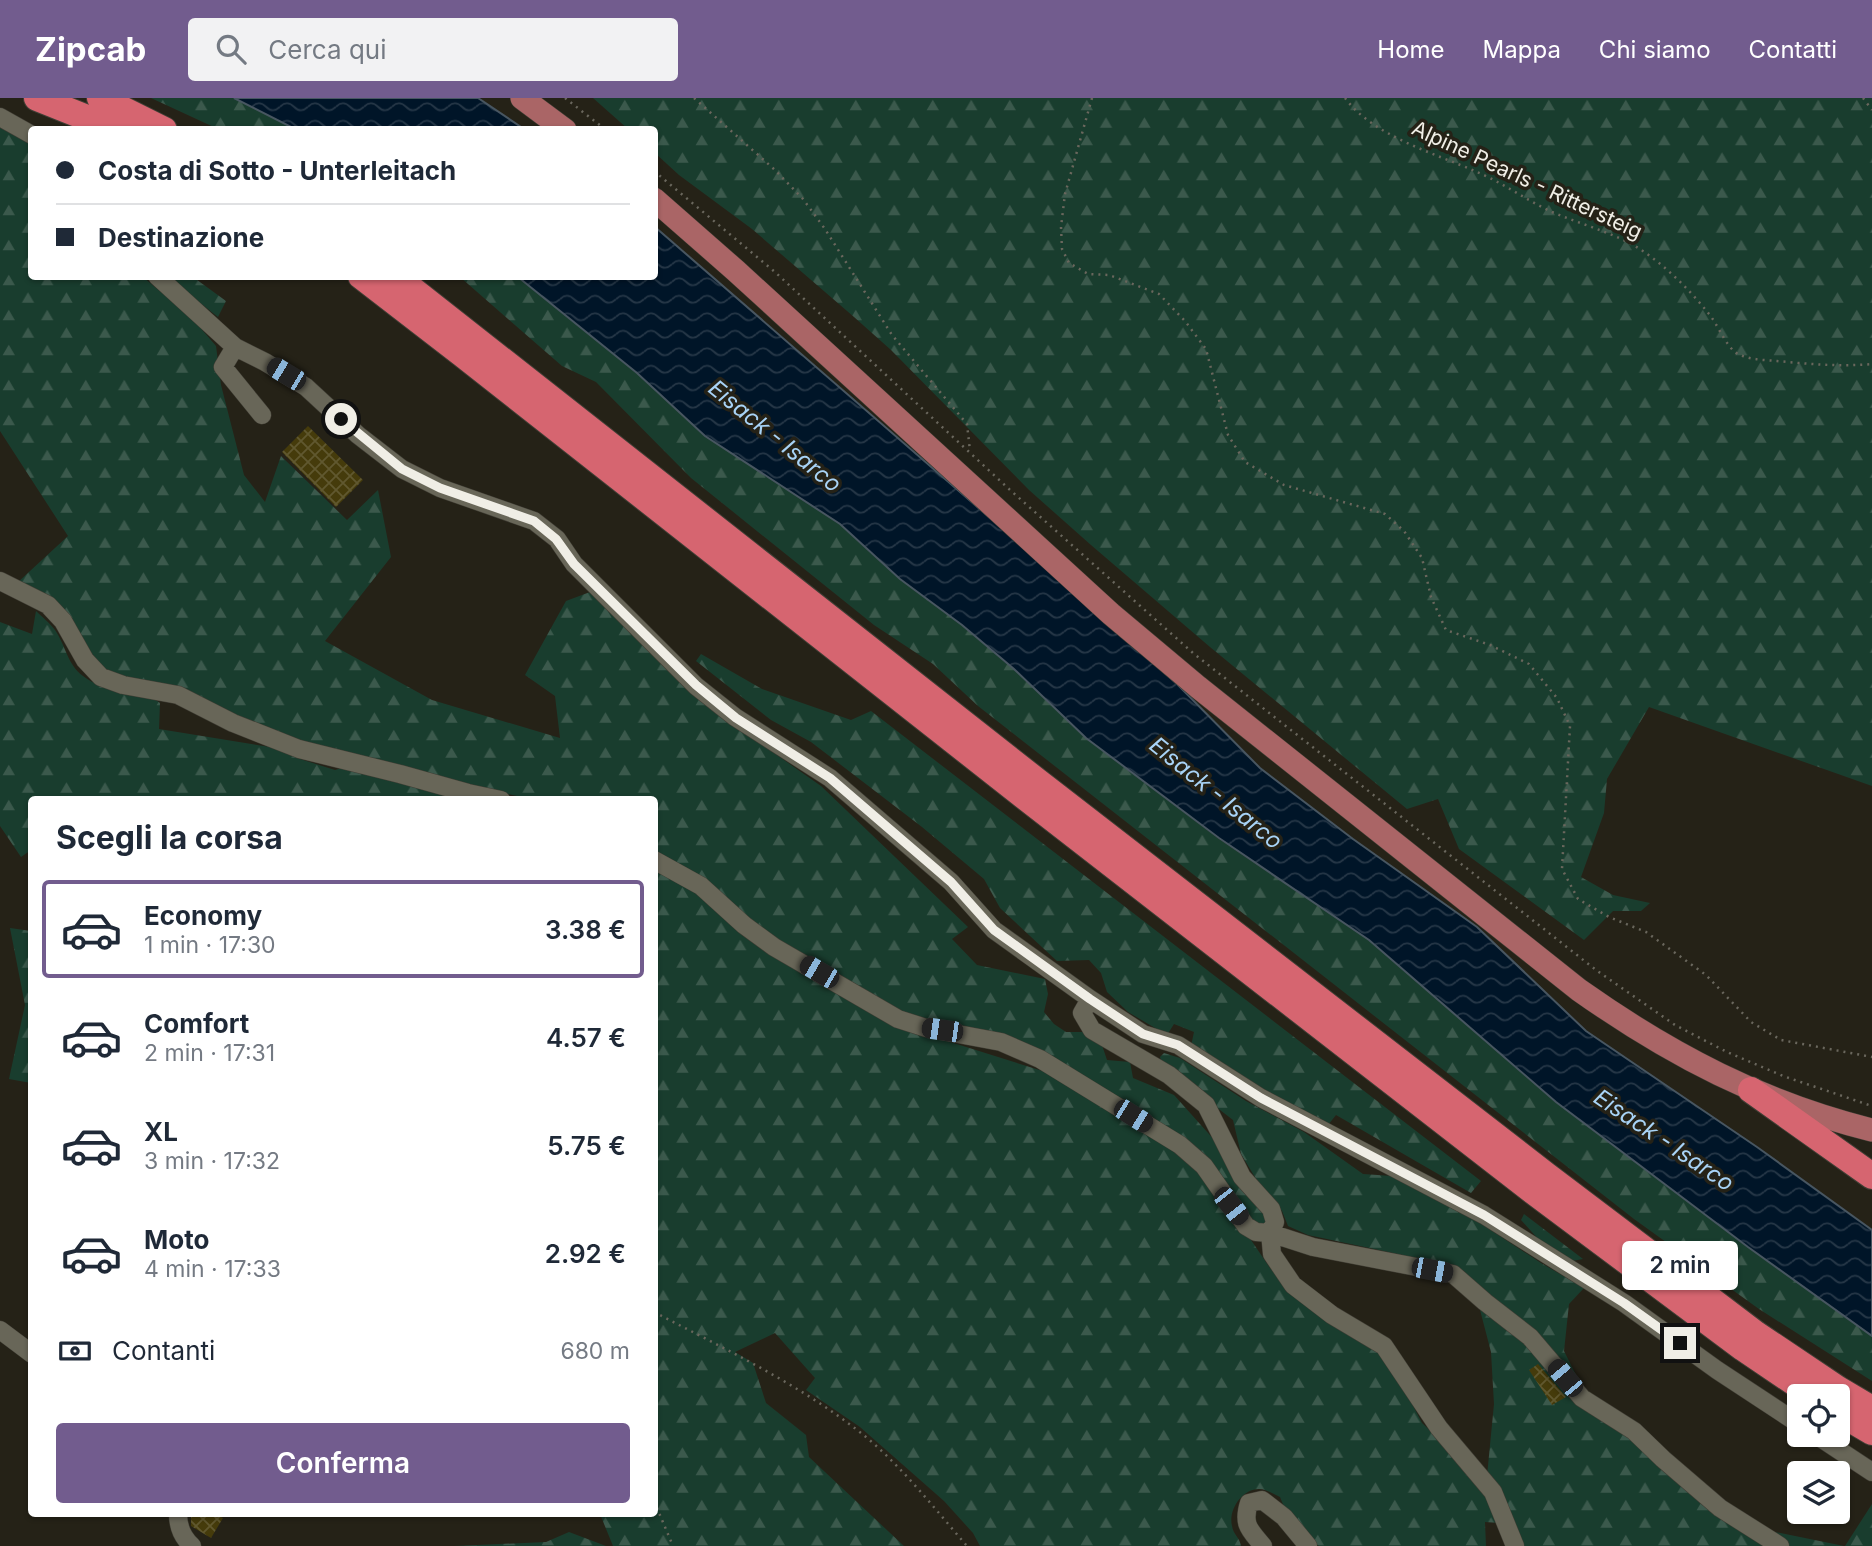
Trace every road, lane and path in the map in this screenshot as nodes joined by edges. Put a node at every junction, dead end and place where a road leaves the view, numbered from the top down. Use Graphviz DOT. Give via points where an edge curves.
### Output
graph roads {
  1 [pos="37,98"];
  2 [pos="100,98"];
  3 [pos="522,98"];
  4 [pos="565,98"];
  5 [pos="694,98"];
  6 [pos="1092,98"];
  7 [pos="1345,98"];
  8 [pos="1863,98"];
  9 [pos="1872,110"];
  10 [pos="0,117"];
  11 [pos="107,126"];
  12 [pos="156,126"];
  13 [pos="560,126"];
  14 [pos="601,126"];
  15 [pos="28,133"];
  16 [pos="658,174"];
  17 [pos="658,203"];
  18 [pos="161,280"];
  19 [pos="366,280"];
  20 [pos="400,280"];
  21 [pos="235,347"];
  22 [pos="1872,364"];
  23 [pos="262,415"];
  24 [pos="970,453"];
  25 [pos="0,581"];
  26 [pos="482,796"];
  27 [pos="658,862"];
  28 [pos="1090,999"];
  29 [pos="1872,1057"];
  30 [pos="1751,1090"];
  31 [pos="1872,1106"];
  32 [pos="1872,1130"];
  33 [pos="1872,1176"];
  34 [pos="1270,1233"];
  35 [pos="658,1314"];
  36 [pos="0,1330"];
  37 [pos="28,1351"];
  38 [pos="1796,1384"];
  39 [pos="1872,1409"];
  40 [pos="1787,1416"];
  41 [pos="1850,1419"];
  42 [pos="1872,1432"];
  43 [pos="1834,1447"];
  44 [pos="1872,1472"];
  45 [pos="658,1510"];
  46 [pos="178,1517"];
  47 [pos="192,1546"];
  48 [pos="673,1546"];
  49 [pos="967,1546"];
  50 [pos="1263,1546"];
  51 [pos="1308,1546"];
  52 [pos="1515,1546"];
  53 [pos="1780,1546"];
  1 -- 11 [label="highway"];
  2 -- 12 [label="highway"];
  3 -- 13 [label="main road"];
  4 -- 14 [label="path"];
  5 -- 24 [label="path" via="803,199 892,335 967,424"];
  6 -- 29 [label="path" via="1061,227 1062,248 1069,263 1088,274 1109,275 1159,295 1206,349 1228,435 1245,462 1284,485 1385,514 1404,531 1422,558 1431,597 1446,630 1529,664 1557,698 1570,726 1562,869 1578,899 1646,932 1706,975 1751,1022 1781,1040"];
  7 -- 22 [label="path, Alpine Pearls - Rittersteig" via="1372,124 1636,247 1686,288 1721,330 1731,350 1752,359"];
  8 -- 9 [label="path"];
  10 -- 15 [label="street"];
  16 -- 24 [label="path" via="775,272"];
  17 -- 30 [label="main road" via="1080,586 1198,687 1579,990 1687,1059"];
  18 -- 21 [label="street"];
  19 -- 38 [label="highway" via="1524,1184"];
  20 -- 39 [label="highway" via="1546,1175 1756,1334"];
  21 -- 23 [label="street" via="223,367"];
  21 -- 28 [label="street" via="306,387 402,469 440,488 534,521 696,685 736,718 830,778 951,882 994,930"];
  24 -- 31 [label="path" via="1214,670 1628,993 1727,1052"];
  25 -- 26 [label="street" via="48,605 101,677 178,695 299,749"];
  27 -- 34 [label="street" via="701,886 774,947 898,1019 1001,1042 1051,1066 1180,1145 1204,1167 1247,1226"];
  28 -- 34 [label="street" via="1082,1013 1092,1030 1169,1075 1206,1105 1242,1177 1271,1209 1275,1222"];
  28 -- 40 [label="street" via="1143,1034 1178,1045 1261,1098 1484,1215 1624,1303"];
  30 -- 32 [label="main road"];
  30 -- 33 [label="highway"];
  34 -- 52 [label="street" via="1272,1254 1293,1285 1384,1346 1439,1428 1493,1492"];
  34 -- 53 [label="street" via="1313,1247 1453,1274 1530,1337 1582,1398 1634,1431 1720,1508"];
  35 -- 49 [label="path" via="778,1379 862,1434"];
  36 -- 37 [label="street"];
  41 -- 42 [label="highway"];
  43 -- 44 [label="street"];
  45 -- 48 [label="path"];
  46 -- 47 [label="street" via="184,1539"];
  50 -- 51 [label="street" via="1245,1516 1249,1503 1262,1500 1284,1517"];
}
